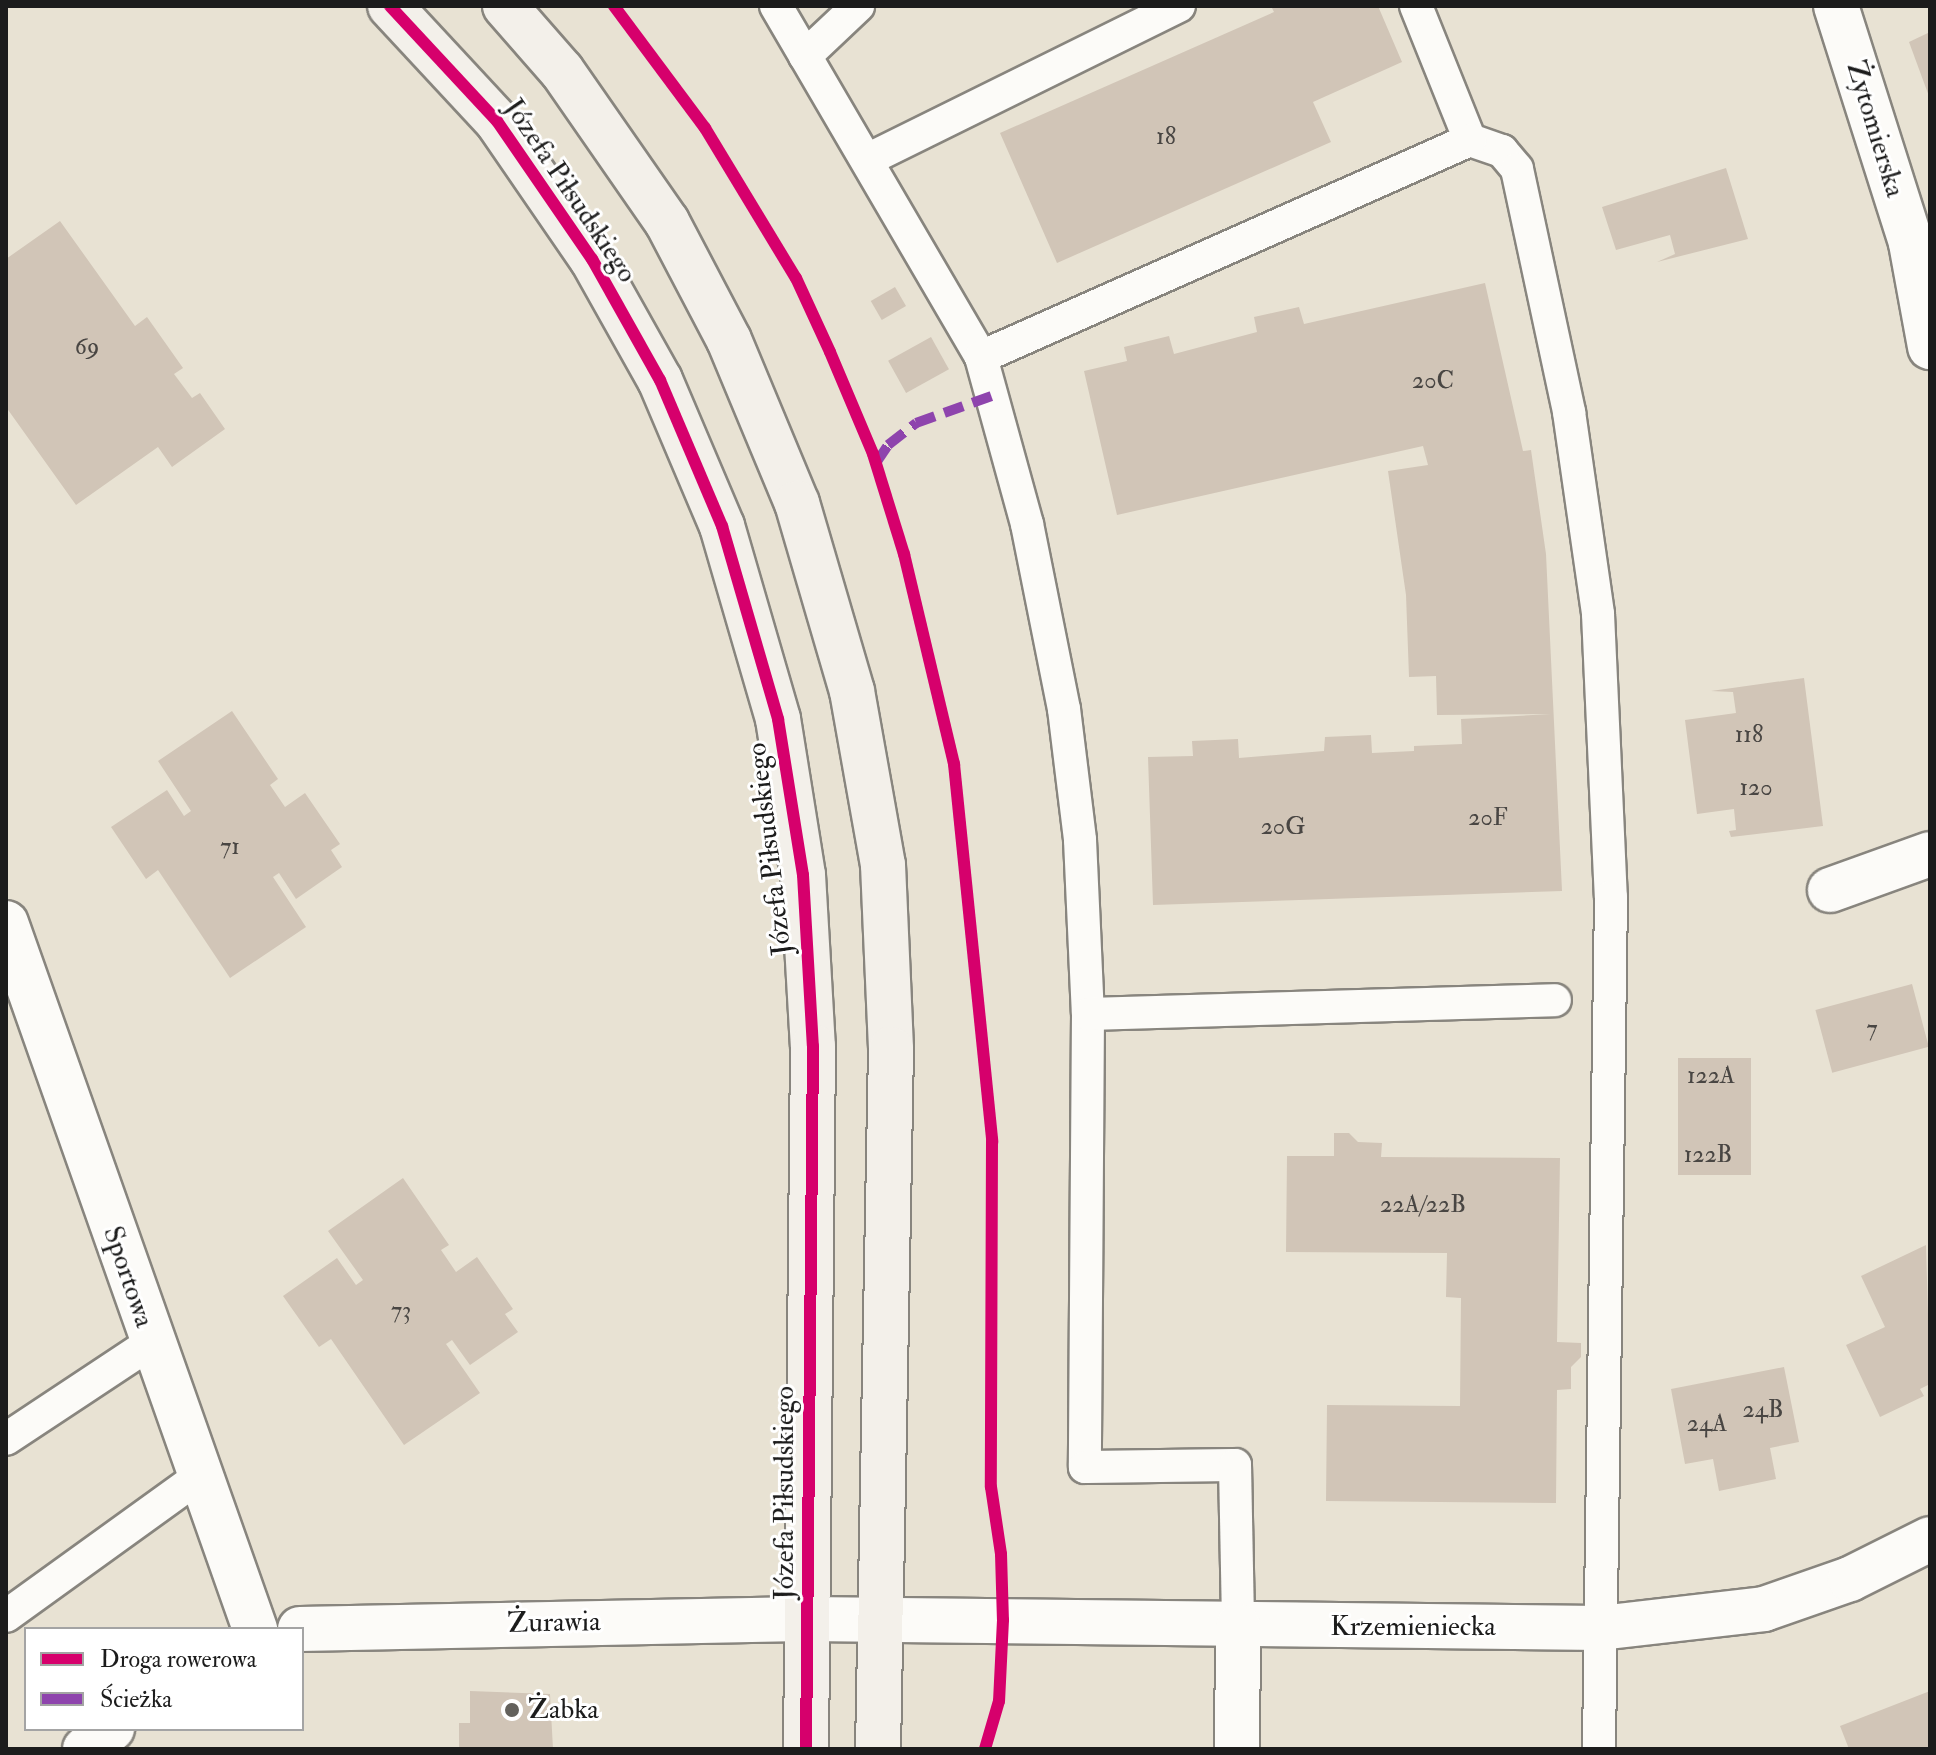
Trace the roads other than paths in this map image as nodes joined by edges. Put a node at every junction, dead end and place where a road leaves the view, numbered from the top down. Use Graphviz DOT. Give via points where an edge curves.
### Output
graph roads {
  1 [pos="390,6"];
  2 [pos="505,6"];
  3 [pos="776,6"];
  4 [pos="858,6"];
  5 [pos="1179,6"];
  6 [pos="1416,6"];
  7 [pos="1836,6"];
  8 [pos="805,56"];
  9 [pos="1470,140"];
  10 [pos="867,160"];
  11 [pos="1930,347"];
  12 [pos="981,357"];
  13 [pos="1930,854"];
  14 [pos="1830,890"];
  15 [pos="6,923"];
  16 [pos="1555,1000"];
  17 [pos="1088,1014"];
  18 [pos="151,1343"];
  19 [pos="6,1439"];
  20 [pos="199,1477"];
  21 [pos="1930,1539"];
  22 [pos="6,1616"];
  23 [pos="808,1619"];
  24 [pos="881,1620"];
  25 [pos="1238,1626"];
  26 [pos="254,1627"];
  27 [pos="1600,1628"];
  28 [pos="304,1629"];
  29 [pos="109,1731"];
  30 [pos="85,1749"];
  31 [pos="806,1749"];
  32 [pos="878,1749"];
  33 [pos="1237,1749"];
  34 [pos="1599,1749"];
  1 -- 23 [label="street, Józefa Piłsudskiego" via="497,121 592,259 660,380 722,526 778,719 803,875 813,1046"];
  2 -- 24 [label="street" via="562,71 667,222 729,340 797,503 852,691 883,865 891,1049"];
  3 -- 8 [label="lane"];
  4 -- 8 [label="lane"];
  5 -- 10 [label="lane"];
  6 -- 9 [label="lane"];
  7 -- 11 [label="street, Żytomierska" via="1911,243"];
  8 -- 10 [label="lane"];
  9 -- 12 [label="lane"];
  9 -- 27 [label="lane" via="1502,151 1517,169 1569,412 1598,614 1611,897"];
  10 -- 12 [label="lane"];
  12 -- 17 [label="lane" via="1027,524 1064,709 1080,840"];
  13 -- 14 [label="street"];
  15 -- 18 [label="street, Sportowa"];
  16 -- 17 [label="lane"];
  17 -- 25 [label="lane" via="1085,1467 1235,1465"];
  18 -- 19 [label="lane"];
  18 -- 20 [label="street, Sportowa"];
  20 -- 22 [label="lane"];
  20 -- 26 [label="street, Sportowa"];
  21 -- 27 [label="street, Krzemieniecka" via="1850,1579 1764,1609"];
  23 -- 24 [label="street, Żurawia"];
  23 -- 28 [label="street, Żurawia"];
  23 -- 31 [label="street, Józefa Piłsudskiego"];
  24 -- 25 [label="street, Krzemieniecka"];
  24 -- 32 [label="street"];
  25 -- 27 [label="street, Krzemieniecka"];
  25 -- 33 [label="street"];
  27 -- 34 [label="lane"];
  29 -- 30 [label="street"];
}
